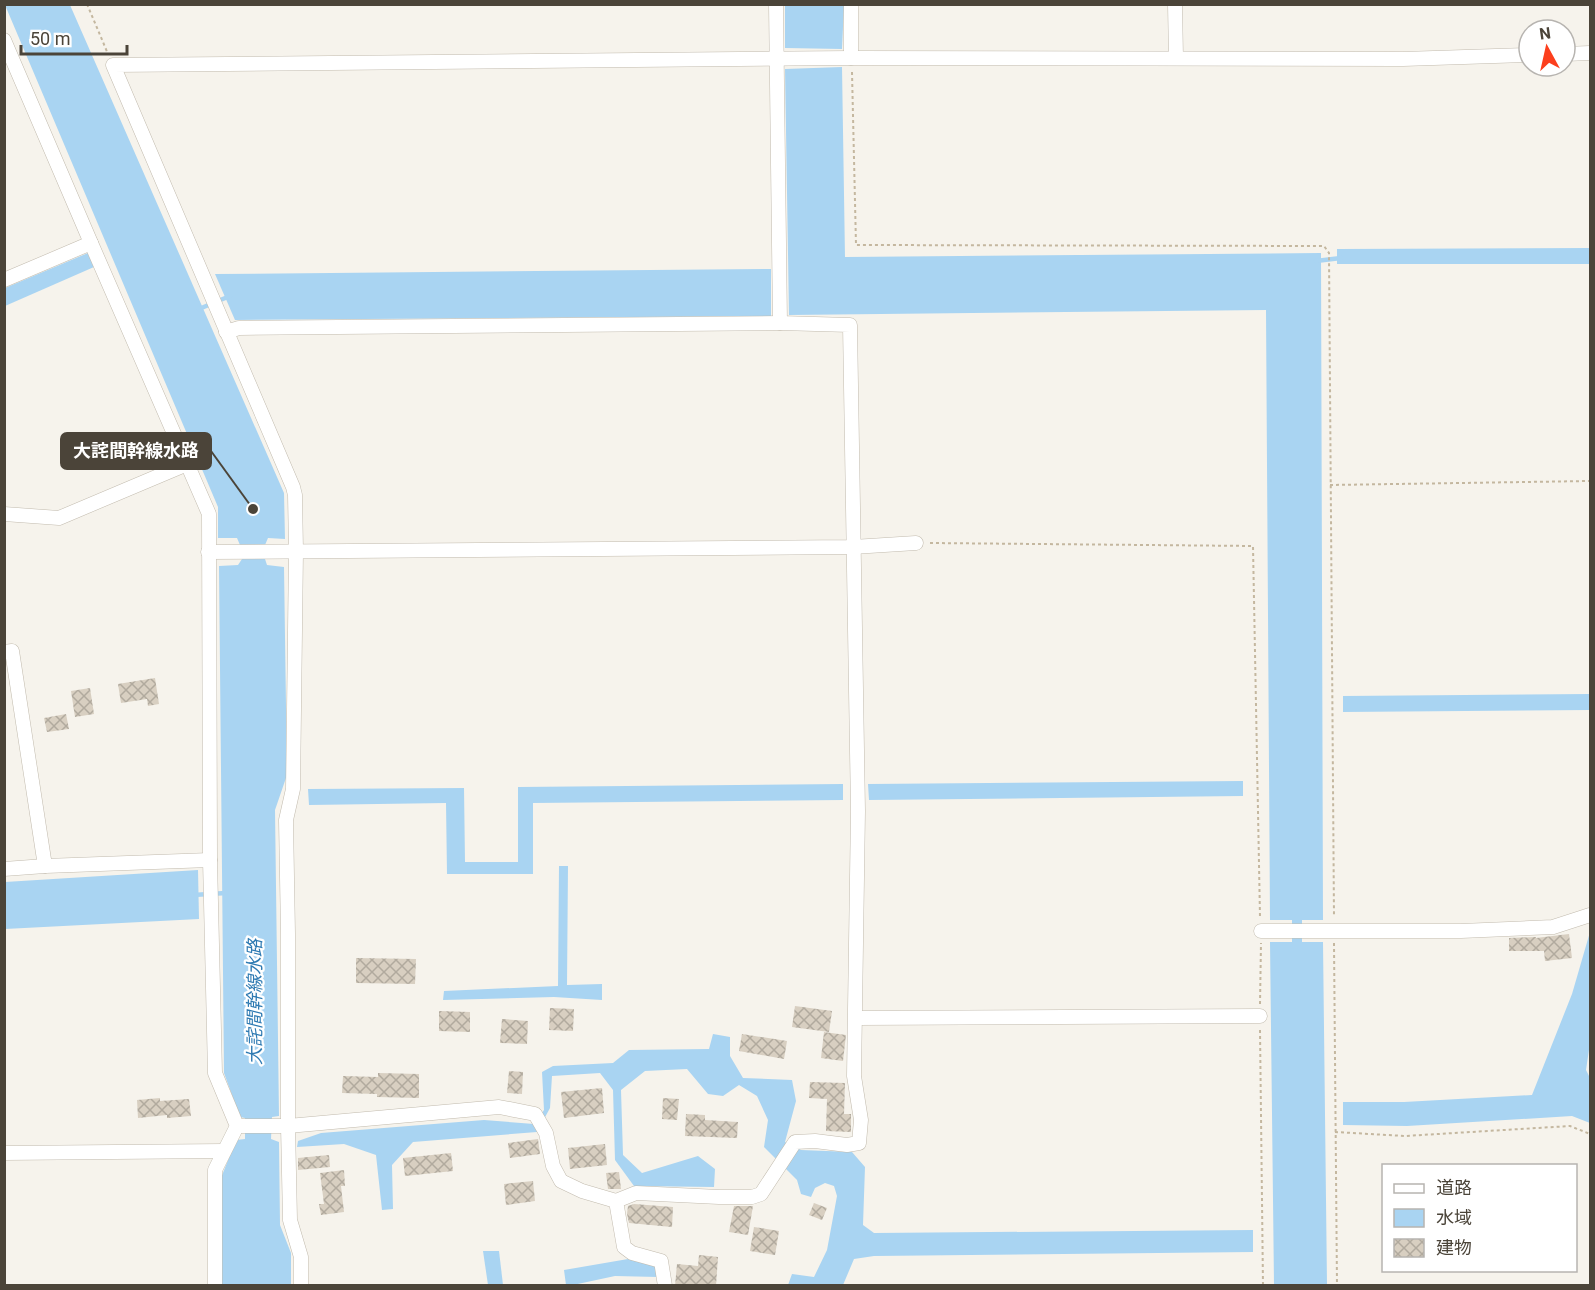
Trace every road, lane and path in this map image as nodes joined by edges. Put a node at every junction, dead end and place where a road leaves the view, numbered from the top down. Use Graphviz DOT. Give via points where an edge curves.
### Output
graph roads {
  1 [pos="87,4"];
  2 [pos="776,4"];
  3 [pos="851,4"];
  4 [pos="1175,4"];
  5 [pos="4,40"];
  6 [pos="1517,55"];
  7 [pos="776,58"];
  8 [pos="851,58"];
  9 [pos="1176,58"];
  10 [pos="113,65"];
  11 [pos="91,243"];
  12 [pos="4,280"];
  13 [pos="780,323"];
  14 [pos="226,332"];
  15 [pos="188,464"];
  16 [pos="1590,481"];
  17 [pos="1330,485"];
  18 [pos="4,514"];
  19 [pos="916,543"];
  20 [pos="853,547"];
  21 [pos="296,551"];
  22 [pos="208,552"];
  23 [pos="4,652"];
  24 [pos="210,860"];
  25 [pos="45,866"];
  26 [pos="4,869"];
  27 [pos="1590,915"];
  28 [pos="1261,931"];
  29 [pos="1334,932"];
  30 [pos="1260,1016"];
  31 [pos="856,1018"];
  32 [pos="237,1126"];
  33 [pos="282,1126"];
  34 [pos="1335,1132"];
  35 [pos="1590,1134"];
  36 [pos="224,1151"];
  37 [pos="4,1153"];
  38 [pos="616,1201"];
  39 [pos="215,1286"];
  40 [pos="301,1286"];
  41 [pos="665,1286"];
  42 [pos="1263,1286"];
  43 [pos="1337,1286"];
  1 -- 10 [label="path"];
  2 -- 7 [label="street"];
  3 -- 8 [label="street"];
  4 -- 9 [label="street"];
  5 -- 11 [label="street"];
  6 -- 9 [label="street"];
  7 -- 8 [label="street"];
  7 -- 10 [label="street"];
  7 -- 13 [label="street"];
  8 -- 9 [label="street"];
  8 -- 17 [label="path" via="856,245 1324,246 1329,253"];
  10 -- 14 [label="street"];
  11 -- 12 [label="street"];
  11 -- 15 [label="street"];
  13 -- 14 [label="street" via="239,328"];
  13 -- 20 [label="street" via="850,325"];
  14 -- 21 [label="street" via="293,487"];
  15 -- 18 [label="street" via="59,518"];
  15 -- 22 [label="street" via="209,514"];
  16 -- 17 [label="path"];
  17 -- 29 [label="path"];
  19 -- 20 [label="street"];
  19 -- 28 [label="path" via="1253,546"];
  20 -- 21 [label="street"];
  20 -- 31 [label="street" via="858,811"];
  21 -- 22 [label="street"];
  21 -- 33 [label="street" via="293,789 286,820 288,934"];
  22 -- 24 [label="street"];
  23 -- 25 [label="street" via="12,651"];
  24 -- 25 [label="street"];
  24 -- 32 [label="street" via="215,1073"];
  25 -- 26 [label="street"];
  27 -- 29 [label="street" via="1553,927"];
  28 -- 29 [label="street"];
  28 -- 30 [label="path"];
  29 -- 34 [label="path"];
  30 -- 31 [label="street"];
  30 -- 42 [label="path"];
  31 -- 38 [label="street" via="854,1076 861,1120 859,1143 795,1142 761,1194 752,1197 636,1194"];
  32 -- 33 [label="street"];
  32 -- 36 [label="street"];
  33 -- 38 [label="street" via="499,1107 535,1114 546,1133 553,1166 561,1181"];
  33 -- 40 [label="street" via="290,1220 301,1257"];
  34 -- 35 [label="path" via="1405,1136 1570,1126"];
  34 -- 43 [label="path"];
  36 -- 37 [label="street"];
  36 -- 39 [label="street" via="215,1170"];
  38 -- 41 [label="street" via="624,1247 661,1261"];
}
